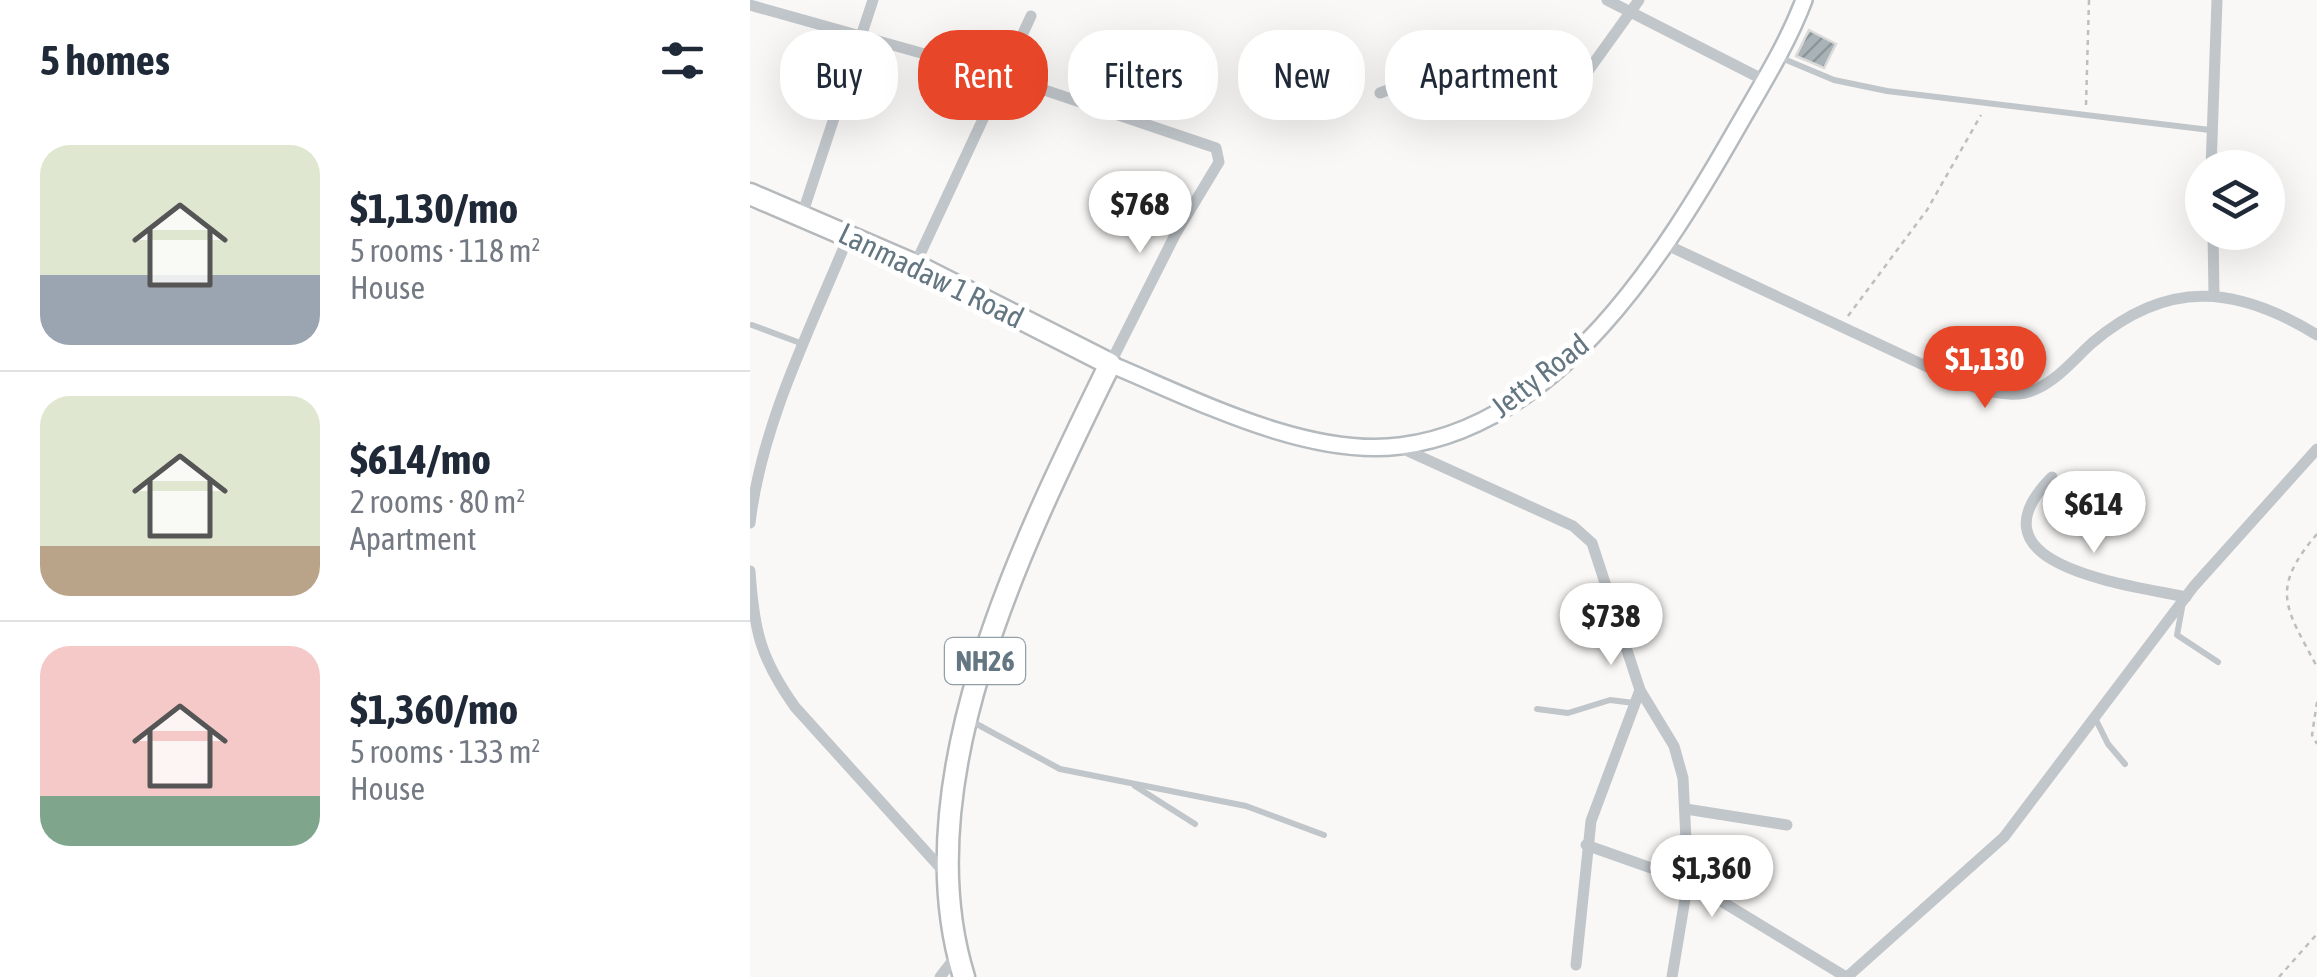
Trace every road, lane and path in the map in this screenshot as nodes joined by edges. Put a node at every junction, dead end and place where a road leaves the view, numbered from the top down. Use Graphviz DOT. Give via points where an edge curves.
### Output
graph roads {
  1 [pos="873,0"];
  2 [pos="1607,0"];
  3 [pos="1639,0"];
  4 [pos="1804,0"];
  5 [pos="2089,0"];
  6 [pos="2217,0"];
  7 [pos="750,6"];
  8 [pos="1629,12"];
  9 [pos="1032,16"];
  10 [pos="846,30"];
  11 [pos="863,30"];
  12 [pos="1025,30"];
  13 [pos="1778,57"];
  14 [pos="1764,80"];
  15 [pos="1048,91"];
  16 [pos="1380,93"];
  17 [pos="1988,100"];
  18 [pos="2086,112"];
  19 [pos="833,120"];
  20 [pos="982,120"];
  21 [pos="2210,130"];
  22 [pos="2211,150"];
  23 [pos="750,194"];
  24 [pos="802,215"];
  25 [pos="849,235"];
  26 [pos="1667,245"];
  27 [pos="2213,250"];
  28 [pos="914,265"];
  29 [pos="2214,295"];
  30 [pos="752,325"];
  31 [pos="1840,326"];
  32 [pos="2317,335"];
  33 [pos="804,344"];
  34 [pos="1110,364"];
  35 [pos="1399,446"];
  36 [pos="2317,449"];
  37 [pos="2052,478"];
  38 [pos="750,523"];
  39 [pos="2317,534"];
  40 [pos="750,571"];
  41 [pos="2186,597"];
  42 [pos="2218,662"];
  43 [pos="2317,667"];
  44 [pos="1638,696"];
  45 [pos="2317,702"];
  46 [pos="1537,709"];
  47 [pos="2094,715"];
  48 [pos="967,720"];
  49 [pos="2317,744"];
  50 [pos="2125,764"];
  51 [pos="1130,782"];
  52 [pos="1686,809"];
  53 [pos="1195,824"];
  54 [pos="1786,825"];
  55 [pos="1324,835"];
  56 [pos="1586,844"];
  57 [pos="947,874"];
  58 [pos="1688,881"];
  59 [pos="2317,934"];
  60 [pos="958,955"];
  61 [pos="1576,965"];
  62 [pos="940,977"];
  63 [pos="964,977"];
  64 [pos="1672,977"];
  65 [pos="1847,977"];
  66 [pos="2278,977"];
  1 -- 11 [label="street"];
  2 -- 8 [label="street"];
  3 -- 8 [label="street"];
  4 -- 13 [label="street, Jetty Road"];
  5 -- 18 [label="path"];
  6 -- 21 [label="street"];
  7 -- 10 [label="street"];
  8 -- 14 [label="street"];
  8 -- 16 [label="street" via="1588,71 1573,79 1442,70"];
  9 -- 12 [label="street"];
  13 -- 14 [label="street, Jetty Road"];
  13 -- 17 [label="lane" via="1887,92"];
  14 -- 26 [label="street, Jetty Road"];
  15 -- 34 [label="street" via="1210,144 1220,154"];
  17 -- 18 [label="lane"];
  17 -- 31 [label="path" via="1927,210"];
  18 -- 21 [label="lane"];
  19 -- 24 [label="street"];
  20 -- 28 [label="street"];
  21 -- 22 [label="street"];
  23 -- 24 [label="highway, Lanmadaw 1 Road"];
  24 -- 25 [label="highway, Lanmadaw 1 Road"];
  25 -- 28 [label="highway, Lanmadaw 1 Road"];
  25 -- 33 [label="street"];
  26 -- 31 [label="street"];
  26 -- 35 [label="street, Jetty Road" via="1592,337 1523,395 1439,438"];
  27 -- 29 [label="street"];
  28 -- 34 [label="highway, Lanmadaw 1 Road"];
  29 -- 31 [label="street" via="2144,307 2051,381 2025,393 1964,384"];
  29 -- 32 [label="street" via="2266,307"];
  30 -- 33 [label="lane"];
  33 -- 38 [label="street" via="762,457"];
  34 -- 35 [label="street, Jetty Road" via="1299,436 1337,445"];
  34 -- 48 [label="highway, NH26" via="1018,567"];
  35 -- 44 [label="street" via="1587,536"];
  36 -- 41 [label="street"];
  37 -- 41 [label="street" via="2027,512 2030,534 2051,563"];
  39 -- 43 [label="path" via="2284,591 2286,610"];
  40 -- 57 [label="street" via="754,626 774,678"];
  41 -- 42 [label="lane" via="2177,635"];
  41 -- 47 [label="street"];
  44 -- 46 [label="lane" via="1568,713"];
  44 -- 52 [label="street" via="1674,746"];
  44 -- 56 [label="street"];
  45 -- 49 [label="path"];
  47 -- 50 [label="lane"];
  47 -- 65 [label="street" via="2004,837"];
  48 -- 51 [label="lane" via="1060,769"];
  48 -- 57 [label="highway, NH26"];
  51 -- 53 [label="lane"];
  51 -- 55 [label="lane" via="1246,806"];
  52 -- 54 [label="street"];
  52 -- 58 [label="street"];
  56 -- 58 [label="street"];
  56 -- 61 [label="street"];
  57 -- 60 [label="highway, NH26"];
  58 -- 64 [label="street"];
  58 -- 65 [label="street"];
  59 -- 66 [label="path"];
  60 -- 62 [label="street"];
  60 -- 63 [label="highway, NH26"];
}
